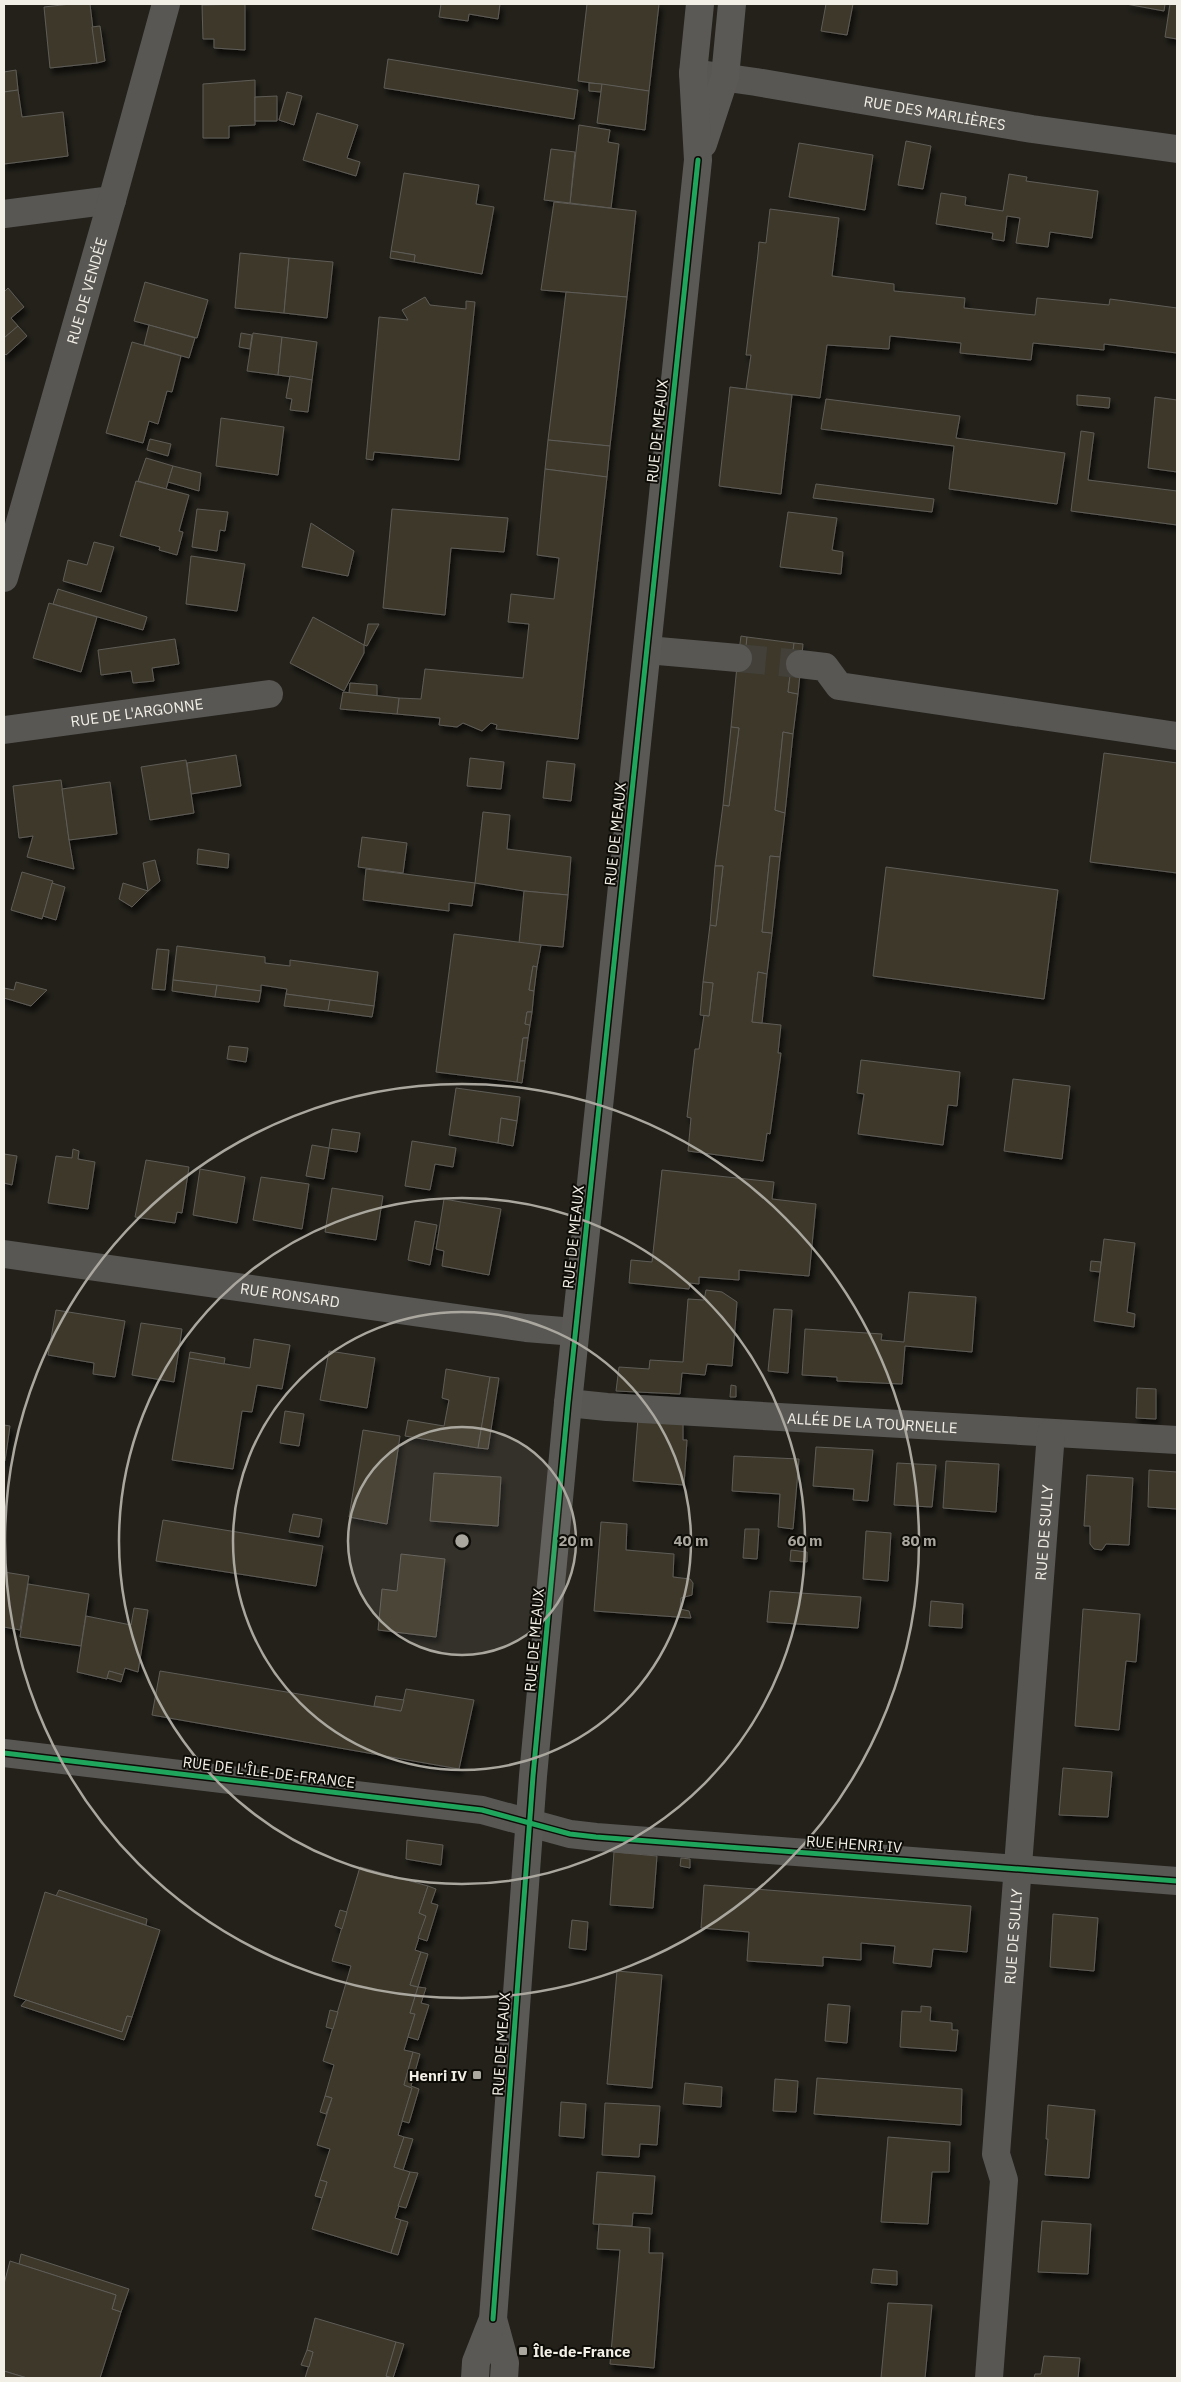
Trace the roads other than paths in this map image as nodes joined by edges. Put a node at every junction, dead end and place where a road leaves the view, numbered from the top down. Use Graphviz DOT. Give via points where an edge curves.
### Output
graph roads {
  1 [pos="166,4"];
  2 [pos="700,4"];
  3 [pos="732,4"];
  4 [pos="693,73"];
  5 [pos="724,77"];
  6 [pos="1177,149"];
  7 [pos="698,160"];
  8 [pos="112,200"];
  9 [pos="4,214"];
  10 [pos="4,578"];
  11 [pos="647,650"];
  12 [pos="738,658"];
  13 [pos="800,664"];
  14 [pos="269,694"];
  15 [pos="4,730"];
  16 [pos="1177,736"];
  17 [pos="4,1254"];
  18 [pos="576,1332"];
  19 [pos="568,1403"];
  20 [pos="1051,1434"];
  21 [pos="1177,1440"];
  22 [pos="4,1753"];
  23 [pos="530,1823"];
  24 [pos="1017,1869"];
  25 [pos="1177,1881"];
  26 [pos="493,2319"];
  27 [pos="475,2378"];
  28 [pos="504,2378"];
  29 [pos="989,2378"];
  1 -- 8 [label="street, RUE DE VENDÉE"];
  2 -- 4 [label="main road, RUE DE MEAUX"];
  3 -- 5 [label="main road, RUE DE MEAUX"];
  4 -- 5 [label="street, RUE DES MARLIÈRES"];
  4 -- 7 [label="main road, RUE DE MEAUX"];
  5 -- 6 [label="street, RUE DES MARLIÈRES" via="1032,129"];
  5 -- 7 [label="main road, RUE DE MEAUX"];
  7 -- 11 [label="main road, RUE DE MEAUX"];
  8 -- 9 [label="street"];
  8 -- 10 [label="street, RUE DE VENDÉE"];
  11 -- 12 [label="street"];
  11 -- 18 [label="main road, RUE DE MEAUX"];
  13 -- 16 [label="street" via="825,667 839,686"];
  14 -- 15 [label="street, RUE DE L'ARGONNE"];
  17 -- 18 [label="street, RUE RONSARD" via="526,1328"];
  18 -- 19 [label="main road, RUE DE MEAUX"];
  19 -- 20 [label="street, ALLÉE DE LA TOURNELLE"];
  19 -- 23 [label="main road, RUE DE MEAUX"];
  20 -- 21 [label="street, ALLÉE DE LA TOURNELLE"];
  20 -- 24 [label="street, RUE DE SULLY"];
  22 -- 23 [label="street, RUE DE L'ÎLE-DE-FRANCE" via="482,1810"];
  23 -- 24 [label="street, RUE HENRI IV" via="596,1837"];
  23 -- 26 [label="main road, RUE DE MEAUX"];
  24 -- 25 [label="street, RUE HENRI IV"];
  24 -- 29 [label="street, RUE DE SULLY" via="996,2154 1004,2180"];
  26 -- 27 [label="main road, RUE DE MEAUX" via="476,2362"];
  26 -- 28 [label="main road, RUE DE MEAUX" via="505,2363"];
}
